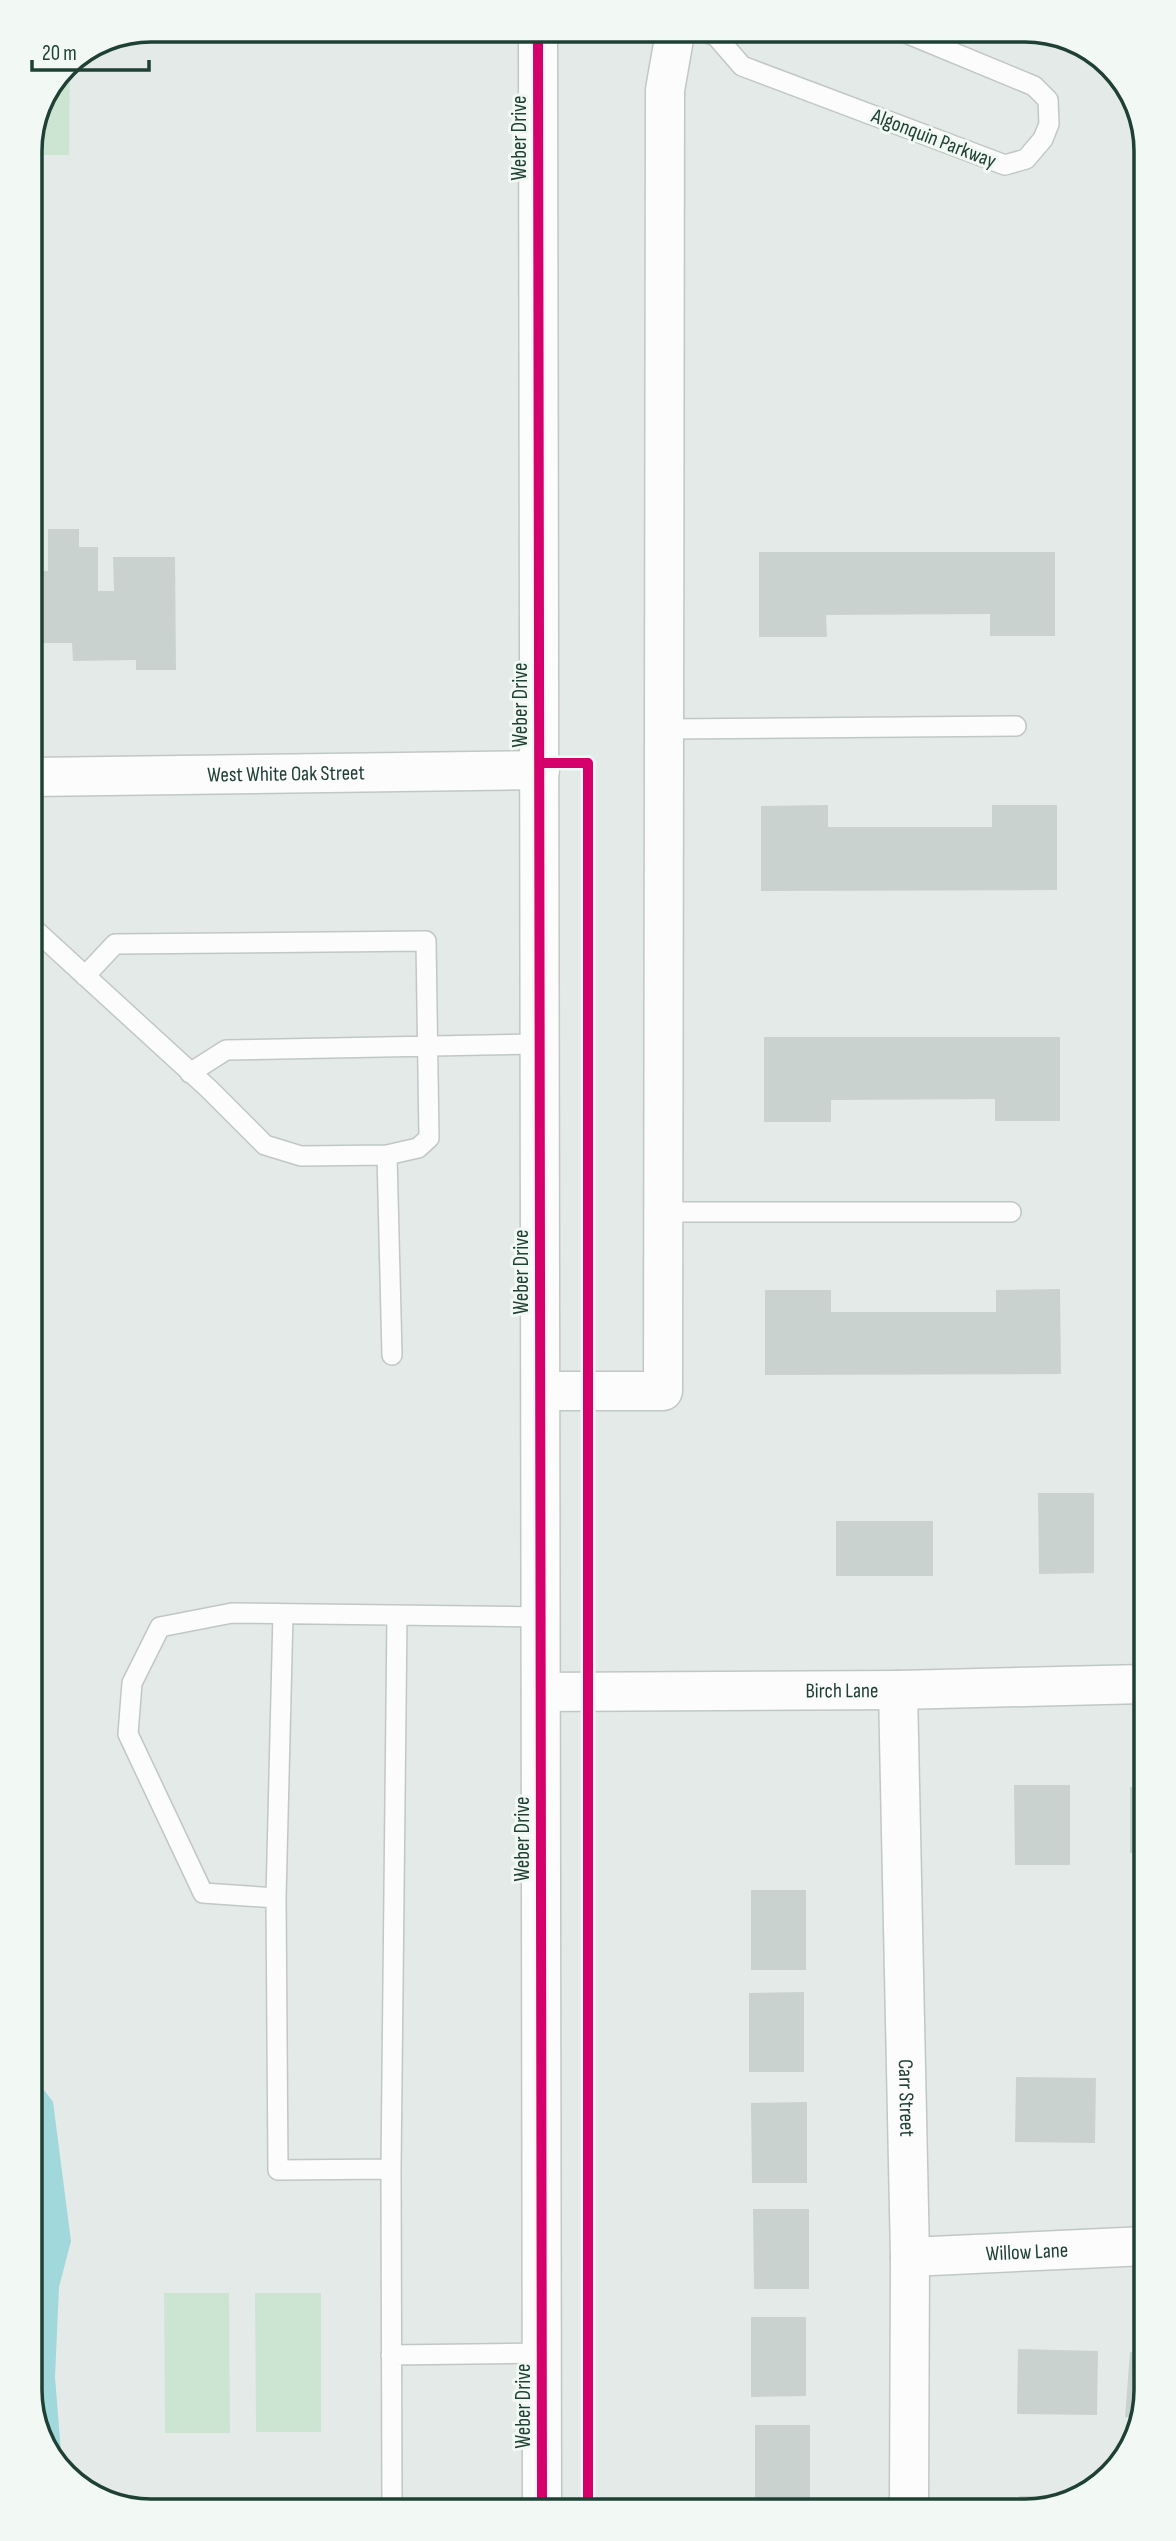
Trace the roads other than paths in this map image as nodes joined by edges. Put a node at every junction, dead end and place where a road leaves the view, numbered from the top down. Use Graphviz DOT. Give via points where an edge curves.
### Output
graph roads {
  1 [pos="538,42"];
  2 [pos="673,42"];
  3 [pos="721,42"];
  4 [pos="928,42"];
  5 [pos="1016,726"];
  6 [pos="664,729"];
  7 [pos="540,770"];
  8 [pos="42,777"];
  9 [pos="42,936"];
  10 [pos="85,976"];
  11 [pos="540,1044"];
  12 [pos="426,1046"];
  13 [pos="190,1073"];
  14 [pos="387,1155"];
  15 [pos="664,1212"];
  16 [pos="1011,1212"];
  17 [pos="392,1355"];
  18 [pos="541,1391"];
  19 [pos="283,1614"];
  20 [pos="397,1615"];
  21 [pos="541,1617"];
  22 [pos="1134,1684"];
  23 [pos="898,1690"];
  24 [pos="541,1692"];
  25 [pos="276,1898"];
  26 [pos="391,2169"];
  27 [pos="1134,2247"];
  28 [pos="910,2257"];
  29 [pos="542,2353"];
  30 [pos="391,2355"];
  31 [pos="392,2499"];
  32 [pos="542,2499"];
  33 [pos="909,2499"];
  1 -- 7 [label="street, Weber Drive"];
  2 -- 6 [label="street" via="665,90"];
  3 -- 4 [label="lane, Algonquin Parkway" via="742,65 1005,165 1026,159 1049,124 1048,100 1034,86"];
  5 -- 6 [label="lane"];
  6 -- 15 [label="street"];
  7 -- 8 [label="street, West White Oak Street"];
  7 -- 11 [label="street, Weber Drive"];
  9 -- 10 [label="lane"];
  10 -- 12 [label="lane" via="115,944 426,940"];
  10 -- 13 [label="lane"];
  11 -- 12 [label="lane"];
  11 -- 18 [label="street, Weber Drive"];
  12 -- 13 [label="lane" via="226,1050"];
  12 -- 14 [label="lane" via="429,1138 418,1148"];
  13 -- 14 [label="lane" via="265,1145 301,1156"];
  14 -- 17 [label="lane"];
  15 -- 16 [label="lane"];
  15 -- 18 [label="street" via="663,1391"];
  18 -- 21 [label="street, Weber Drive"];
  19 -- 20 [label="lane"];
  19 -- 25 [label="lane"];
  19 -- 25 [label="lane" via="232,1613 160,1627 132,1684 128,1734 203,1893"];
  20 -- 21 [label="lane"];
  20 -- 26 [label="lane"];
  21 -- 24 [label="street, Weber Drive"];
  22 -- 23 [label="street, Birch Lane"];
  23 -- 24 [label="street, Birch Lane"];
  23 -- 28 [label="street, Carr Street"];
  24 -- 29 [label="street, Weber Drive"];
  25 -- 26 [label="lane" via="278,2170"];
  26 -- 30 [label="lane"];
  27 -- 28 [label="street, Willow Lane"];
  28 -- 33 [label="street, Carr Street"];
  29 -- 30 [label="lane"];
  29 -- 32 [label="street, Weber Drive"];
  30 -- 31 [label="lane"];
}
